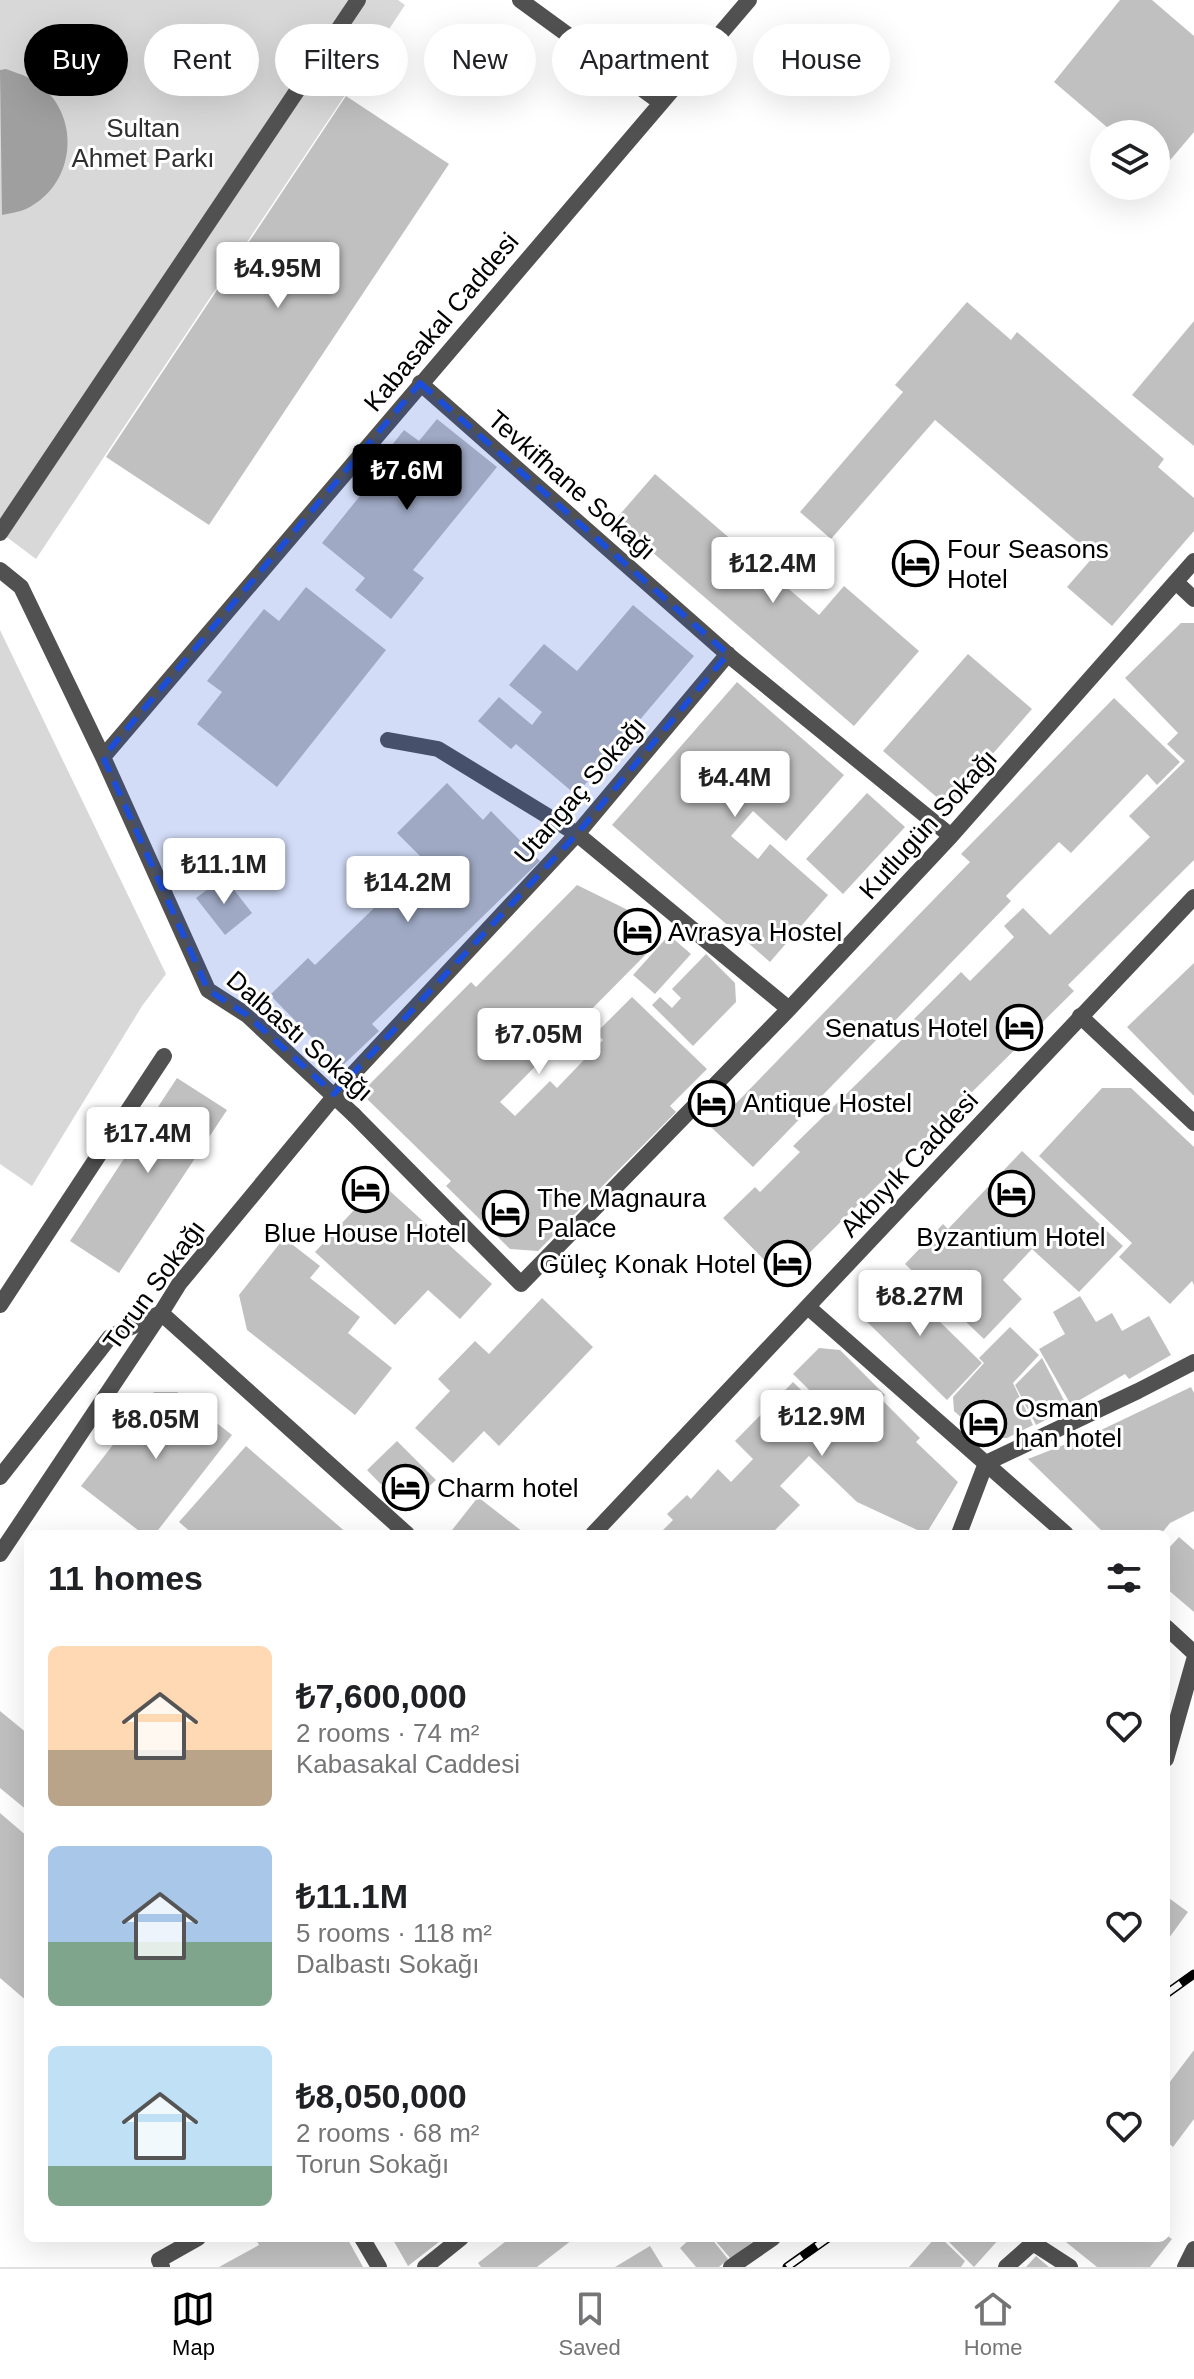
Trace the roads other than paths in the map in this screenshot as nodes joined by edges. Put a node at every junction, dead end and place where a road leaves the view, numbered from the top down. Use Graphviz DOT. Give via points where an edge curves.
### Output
graph roads {
  1 [pos="358,0"];
  2 [pos="520,0"];
  3 [pos="749,0"];
  4 [pos="660,102"];
  5 [pos="420,383"];
  6 [pos="0,533"];
  7 [pos="1194,561"];
  8 [pos="0,570"];
  9 [pos="1177,583"];
  10 [pos="1194,599"];
  11 [pos="728,654"];
  12 [pos="388,740"];
  13 [pos="103,757"];
  14 [pos="577,834"];
  15 [pos="951,836"];
  16 [pos="1194,897"];
  17 [pos="789,1009"];
  18 [pos="1080,1016"];
  19 [pos="164,1056"];
  20 [pos="334,1094"];
  21 [pos="1194,1123"];
  22 [pos="521,1284"];
  23 [pos="0,1305"];
  24 [pos="808,1307"];
  25 [pos="161,1313"];
  26 [pos="1194,1362"];
  27 [pos="986,1463"];
  28 [pos="0,1477"];
  29 [pos="403,1530"];
  30 [pos="597,1530"];
  31 [pos="961,1530"];
  32 [pos="1061,1530"];
  33 [pos="2,1546"];
  34 [pos="1170,1631"];
  35 [pos="1194,1653"];
  36 [pos="1194,1660"];
  37 [pos="1170,1745"];
  38 [pos="191,2242"];
  39 [pos="364,2242"];
  40 [pos="456,2242"];
  41 [pos="767,2242"];
  42 [pos="1194,2249"];
  43 [pos="162,2267"];
  44 [pos="379,2267"];
  45 [pos="425,2267"];
  46 [pos="731,2267"];
  47 [pos="1006,2267"];
  48 [pos="1070,2267"];
  49 [pos="1185,2267"];
  1 -- 6 [label="street"];
  2 -- 4 [label="street"];
  3 -- 4 [label="street, Kabasakal Caddesi"];
  4 -- 5 [label="street, Kabasakal Caddesi"];
  5 -- 11 [label="street, Tevkifhane Sokağı"];
  5 -- 13 [label="street, Kabasakal Caddesi"];
  7 -- 9 [label="street, Kutlugün Sokağı"];
  8 -- 13 [label="street, Dalbastı Sokağı" via="21,587"];
  9 -- 10 [label="street"];
  9 -- 15 [label="street, Kutlugün Sokağı"];
  11 -- 14 [label="street, Utangaç Sokağı"];
  11 -- 15 [label="street, Tevkifhane Sokağı"];
  12 -- 14 [label="street" via="438,749"];
  13 -- 20 [label="street, Dalbastı Sokağı" via="208,990 247,1015"];
  14 -- 17 [label="street"];
  14 -- 20 [label="street, Utangaç Sokağı"];
  15 -- 17 [label="street, Kutlugün Sokağı"];
  16 -- 18 [label="street, Akbıyık Caddesi"];
  17 -- 22 [label="street, Kutlugün Sokağı"];
  18 -- 21 [label="street"];
  18 -- 24 [label="street, Akbıyık Caddesi"];
  19 -- 23 [label="street"];
  20 -- 22 [label="street, Dalbastı Sokağı"];
  20 -- 25 [label="street, Torun Sokağı"];
  24 -- 27 [label="street"];
  24 -- 30 [label="street, Akbıyık Caddesi"];
  25 -- 28 [label="street" via="110,1337"];
  25 -- 29 [label="street"];
  25 -- 33 [label="street, Torun Sokağı"];
  26 -- 27 [label="street"];
  27 -- 31 [label="street"];
  27 -- 32 [label="street"];
  34 -- 35 [label="street"];
  36 -- 37 [label="street"];
  38 -- 43 [label="street" via="159,2260"];
  39 -- 44 [label="street"];
  40 -- 45 [label="street"];
  41 -- 46 [label="street"];
  42 -- 49 [label="street"];
  47 -- 48 [label="street" via="1033,2243"];
}
